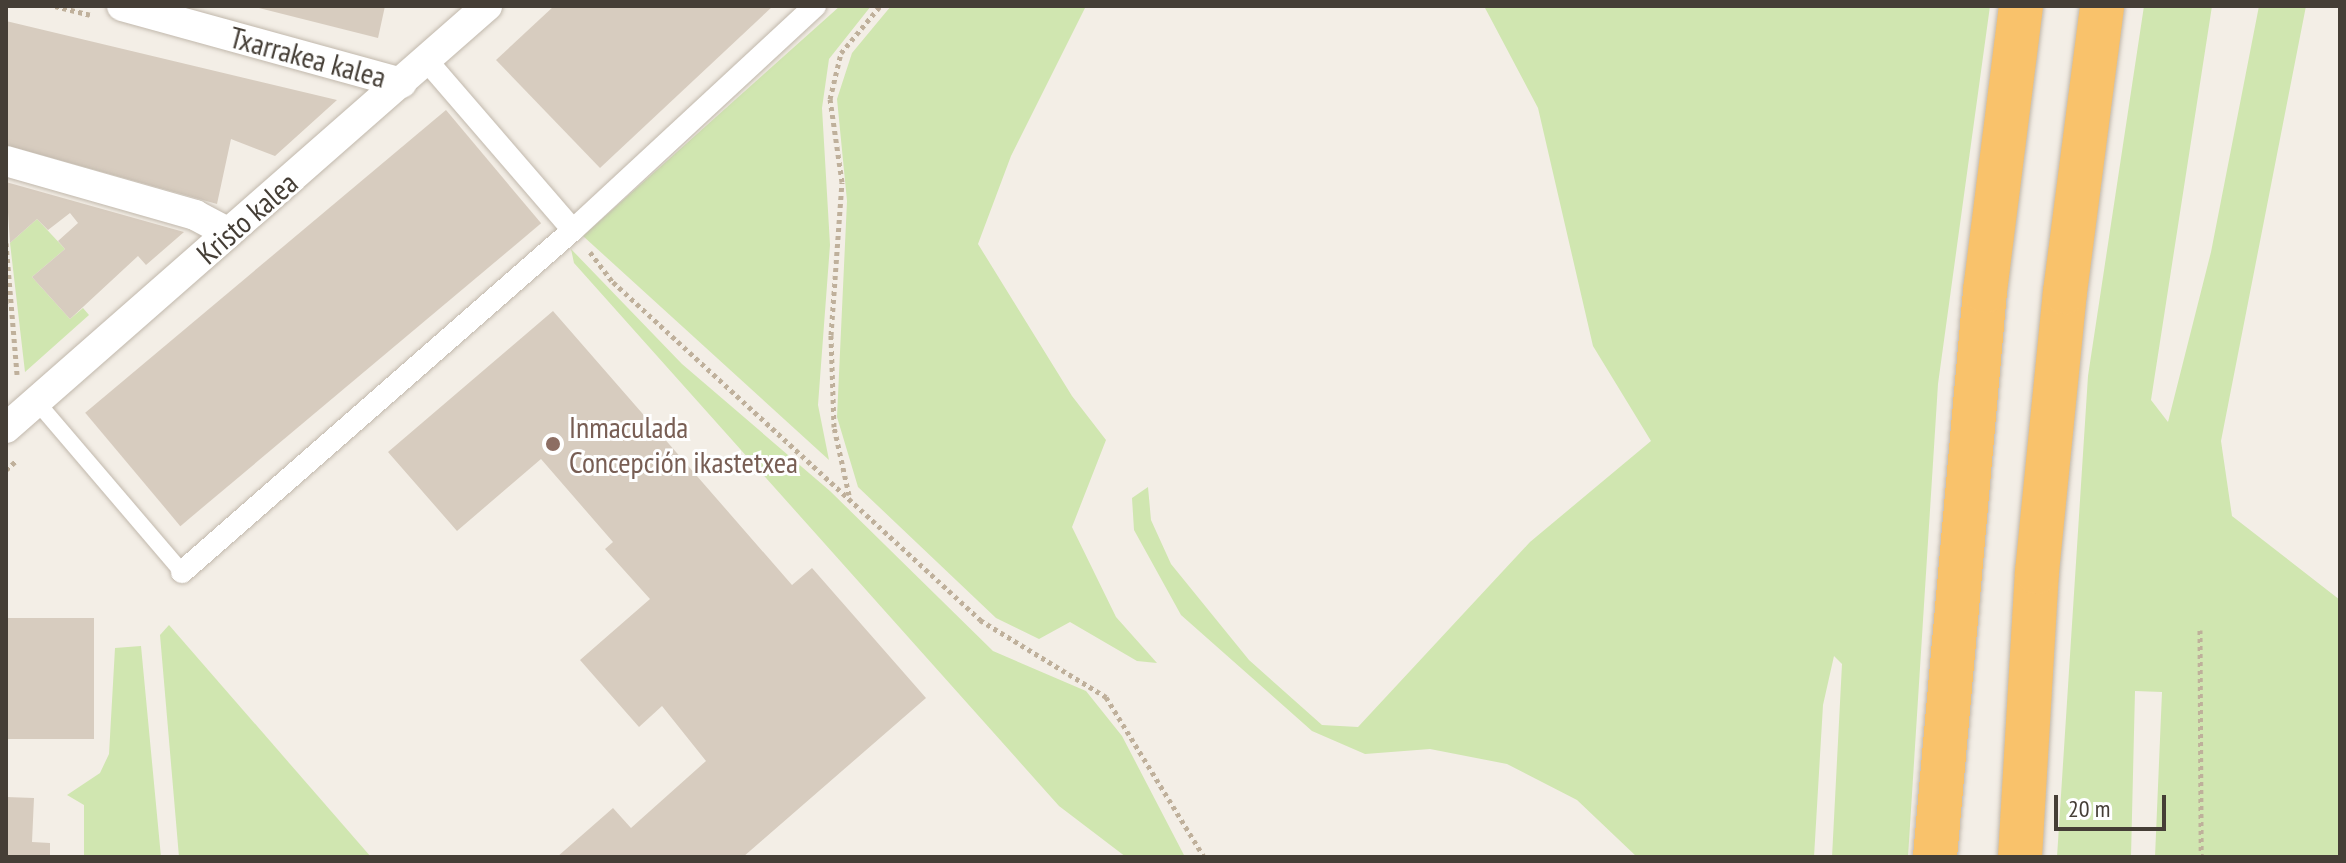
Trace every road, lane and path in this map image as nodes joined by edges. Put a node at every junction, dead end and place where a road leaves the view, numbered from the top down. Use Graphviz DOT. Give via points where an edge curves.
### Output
graph roads {
  1 [pos="55,6"];
  2 [pos="487,6"];
  3 [pos="815,6"];
  4 [pos="880,6"];
  5 [pos="2021,6"];
  6 [pos="2102,6"];
  7 [pos="109,11"];
  8 [pos="427,61"];
  9 [pos="402,83"];
  10 [pos="6,161"];
  11 [pos="573,230"];
  12 [pos="229,233"];
  13 [pos="6,243"];
  14 [pos="27,394"];
  15 [pos="6,428"];
  16 [pos="849,496"];
  17 [pos="182,572"];
  18 [pos="2200,630"];
  19 [pos="1204,857"];
  20 [pos="1935,857"];
  21 [pos="2020,857"];
  22 [pos="2201,857"];
  1 -- 7 [label="path"];
  2 -- 8 [label="street, Kristo kalea"];
  3 -- 11 [label="street"];
  4 -- 16 [label="path" via="841,53 830,99 842,182 831,335 834,427"];
  5 -- 20 [label="highway" via="1983,306"];
  6 -- 21 [label="highway" via="2038,557"];
  7 -- 9 [label="street, Txarrakea kalea"];
  8 -- 9 [label="street, Kristo kalea"];
  8 -- 11 [label="street"];
  9 -- 12 [label="street, Kristo kalea"];
  10 -- 12 [label="street" via="195,215"];
  11 -- 16 [label="path" via="613,282"];
  11 -- 17 [label="street"];
  12 -- 14 [label="street, Kristo kalea"];
  13 -- 14 [label="path"];
  14 -- 15 [label="street, Kristo kalea"];
  14 -- 17 [label="lane"];
  16 -- 19 [label="path" via="980,620 1106,697"];
  18 -- 22 [label="path"];
}
